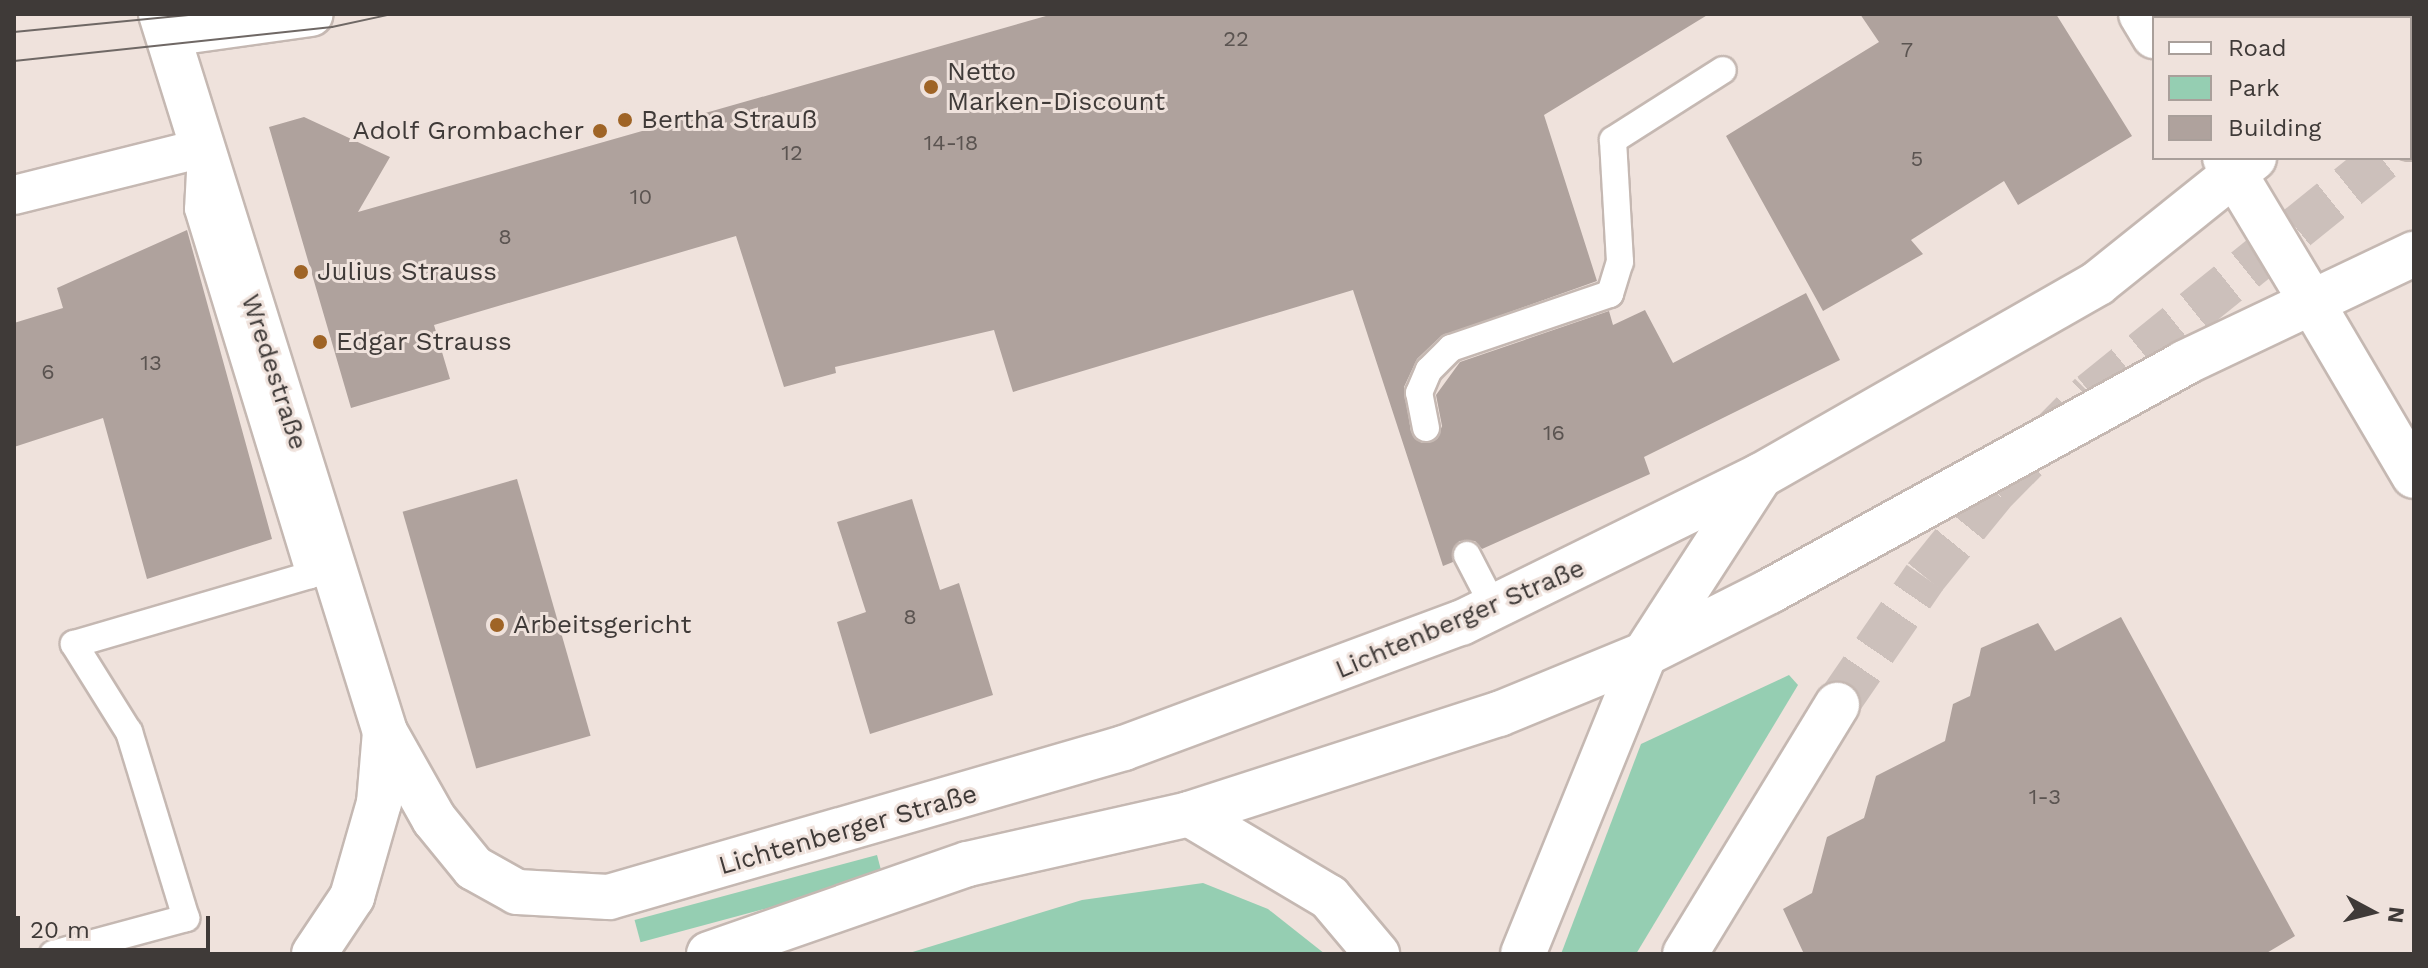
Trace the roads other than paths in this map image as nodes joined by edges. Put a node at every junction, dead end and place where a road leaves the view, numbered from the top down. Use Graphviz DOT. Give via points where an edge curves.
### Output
graph roads {
  1 [pos="311,14"];
  2 [pos="2141,14"];
  3 [pos="164,24"];
  4 [pos="2152,33"];
  5 [pos="1723,70"];
  6 [pos="185,152"];
  7 [pos="2238,163"];
  8 [pos="14,195"];
  9 [pos="2414,254"];
  10 [pos="2311,301"];
  11 [pos="1426,428"];
  12 [pos="1760,476"];
  13 [pos="2414,476"];
  14 [pos="1467,555"];
  15 [pos="324,571"];
  16 [pos="1494,607"];
  17 [pos="1645,654"];
  18 [pos="1837,705"];
  19 [pos="385,732"];
  20 [pos="1189,814"];
  21 [pos="609,897"];
  22 [pos="53,954"];
  23 [pos="314,954"];
  24 [pos="709,954"];
  25 [pos="1377,954"];
  26 [pos="1523,954"];
  27 [pos="1685,954"];
  1 -- 3 [label="street"];
  2 -- 4 [label="street"];
  3 -- 6 [label="street, Wredestraße"];
  5 -- 11 [label="lane" via="1613,140 1620,262 1610,294 1451,348 1429,370 1419,393"];
  6 -- 8 [label="street"];
  6 -- 15 [label="street, Wredestraße"];
  7 -- 10 [label="street"];
  7 -- 12 [label="street, Lichtenberger Straße" via="2098,283"];
  9 -- 10 [label="street"];
  10 -- 13 [label="street"];
  10 -- 17 [label="street"];
  12 -- 16 [label="street, Lichtenberger Straße"];
  12 -- 17 [label="street"];
  14 -- 16 [label="lane"];
  15 -- 19 [label="street, Wredestraße"];
  15 -- 22 [label="lane" via="74,644 129,732 186,918"];
  16 -- 21 [label="street, Lichtenberger Straße" via="1124,748"];
  17 -- 20 [label="street" via="1499,714"];
  17 -- 26 [label="street"];
  18 -- 27 [label="street"];
  19 -- 21 [label="street, Wredestraße" via="434,819 474,868 517,892"];
  19 -- 23 [label="street, Wredestraße" via="379,803 352,897"];
  20 -- 24 [label="street" via="968,864"];
  20 -- 25 [label="street" via="1329,897"];
}
